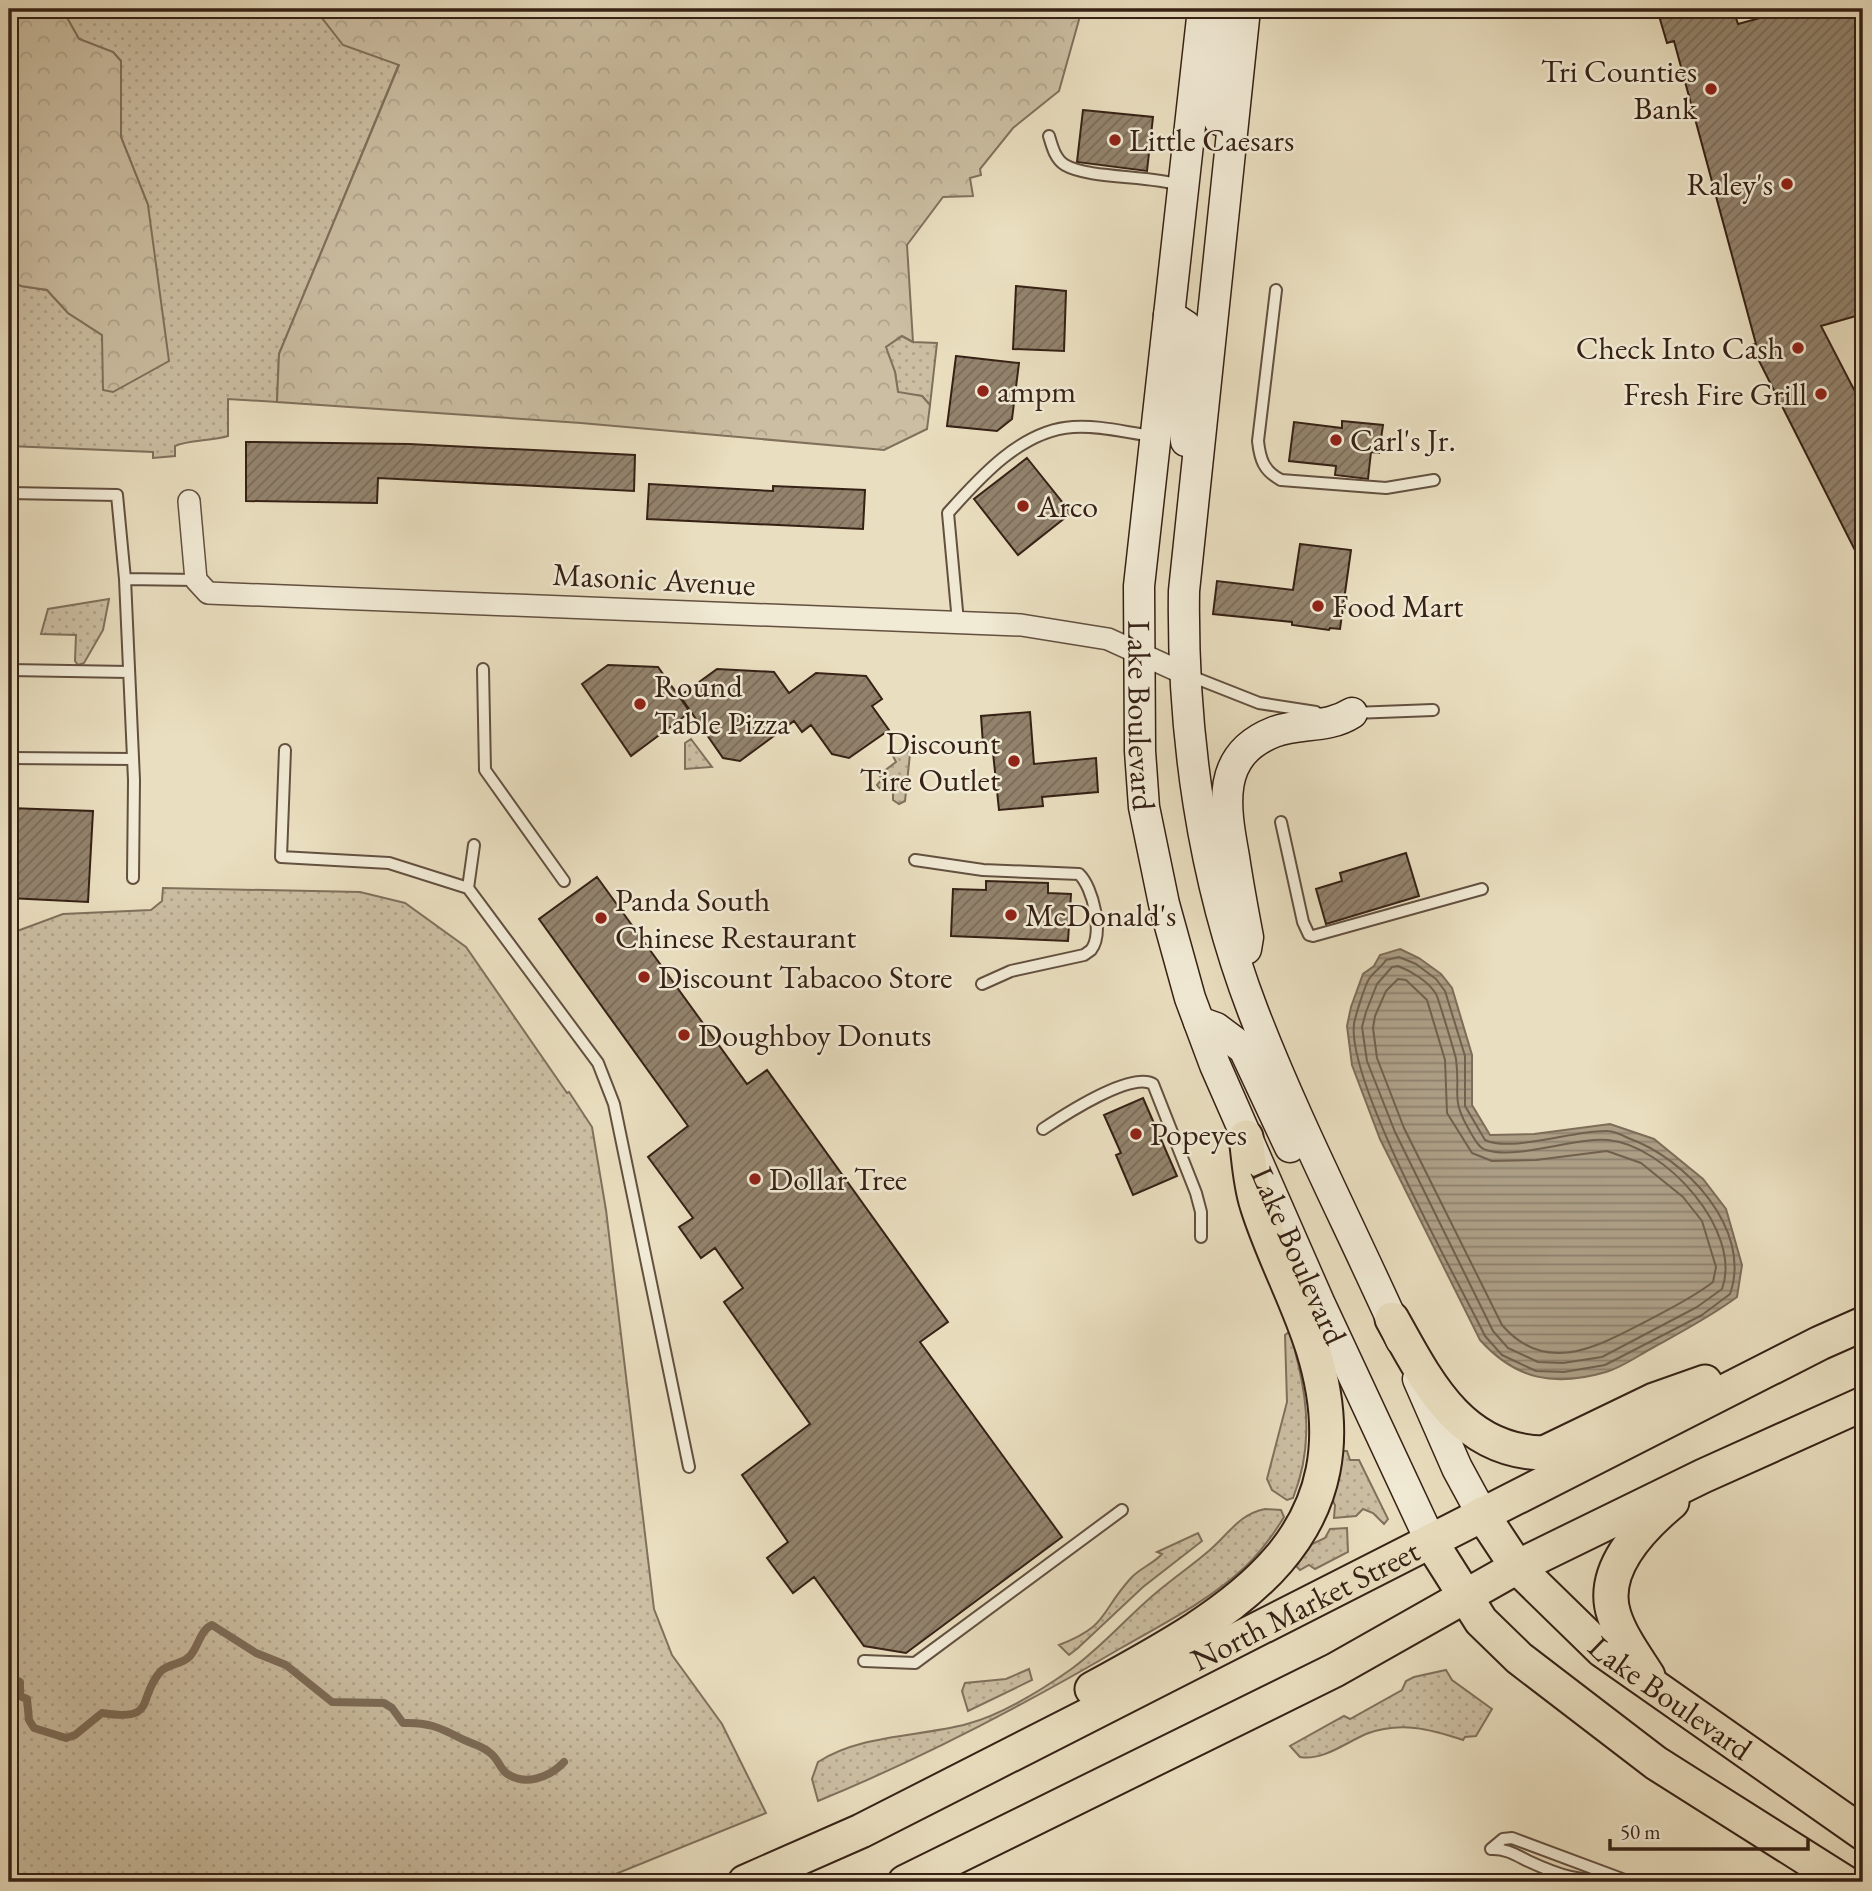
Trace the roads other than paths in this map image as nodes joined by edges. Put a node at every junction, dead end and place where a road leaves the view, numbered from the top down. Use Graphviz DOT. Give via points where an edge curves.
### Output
graph roads {
  1 [pos="1203,9"];
  2 [pos="1220,9"];
  3 [pos="1245,9"];
  4 [pos="1049,136"];
  5 [pos="1231,145"];
  6 [pos="1185,176"];
  7 [pos="1216,281"];
  8 [pos="1276,290"];
  9 [pos="1169,315"];
  10 [pos="1154,436"];
  11 [pos="1194,472"];
  12 [pos="1434,480"];
  13 [pos="9,494"];
  14 [pos="189,501"];
  15 [pos="125,579"];
  16 [pos="196,580"];
  17 [pos="958,622"];
  18 [pos="1138,653"];
  19 [pos="483,669"];
  20 [pos="9,670"];
  21 [pos="129,672"];
  22 [pos="1185,674"];
  23 [pos="1433,710"];
  24 [pos="1352,713"];
  25 [pos="285,750"];
  26 [pos="9,758"];
  27 [pos="133,759"];
  28 [pos="1281,822"];
  29 [pos="474,845"];
  30 [pos="915,860"];
  31 [pos="133,878"];
  32 [pos="564,881"];
  33 [pos="468,888"];
  34 [pos="1482,889"];
  35 [pos="1241,974"];
  36 [pos="982,984"];
  37 [pos="1199,1022"];
  38 [pos="1043,1129"];
  39 [pos="1247,1137"];
  40 [pos="1201,1237"];
  41 [pos="1355,1245"];
  42 [pos="1392,1319"];
  43 [pos="1863,1324"];
  44 [pos="1820,1343"];
  45 [pos="1863,1404"];
  46 [pos="689,1467"];
  47 [pos="1703,1476"];
  48 [pos="1122,1510"];
  49 [pos="1482,1514"];
  50 [pos="1431,1542"];
  51 [pos="1517,1567"];
  52 [pos="1464,1596"];
  53 [pos="864,1661"];
  54 [pos="1654,1685"];
  55 [pos="1863,1833"];
  56 [pos="758,1877"];
  57 [pos="1615,1877"];
  58 [pos="905,1882"];
  59 [pos="1630,1882"];
  60 [pos="1844,1882"];
  1 -- 6 [label="main road, Lake Boulevard"];
  2 -- 5 [label="main road" via="1216,111"];
  3 -- 5 [label="main road, Lake Boulevard"];
  4 -- 6 [label="lane" via="1057,158 1072,168 1161,179"];
  5 -- 7 [label="main road, Lake Boulevard"];
  6 -- 7 [label="main road" via="1198,261"];
  6 -- 9 [label="main road, Lake Boulevard"];
  7 -- 11 [label="main road, Lake Boulevard"];
  8 -- 12 [label="lane" via="1258,441 1260,459 1273,476 1386,488"];
  9 -- 10 [label="main road, Lake Boulevard"];
  9 -- 11 [label="main road" via="1186,326 1182,429"];
  10 -- 17 [label="lane" via="1072,427 1025,441 972,485 947,513"];
  10 -- 18 [label="main road, Lake Boulevard" via="1140,573"];
  11 -- 22 [label="main road, Lake Boulevard" via="1184,591"];
  13 -- 15 [label="lane" via="117,495"];
  14 -- 16 [label="street"];
  15 -- 16 [label="lane"];
  15 -- 21 [label="lane"];
  16 -- 17 [label="street, Masonic Avenue" via="208,593 239,596"];
  17 -- 18 [label="street, Masonic Avenue" via="1061,630 1108,639"];
  18 -- 22 [label="street, Masonic Avenue"];
  18 -- 37 [label="main road, Lake Boulevard" via="1144,807 1164,904"];
  19 -- 32 [label="lane" via="485,770"];
  20 -- 21 [label="lane"];
  21 -- 27 [label="lane"];
  22 -- 24 [label="lane" via="1259,703"];
  22 -- 35 [label="main road, Lake Boulevard" via="1204,840"];
  23 -- 24 [label="lane"];
  24 -- 35 [label="main road" via="1328,724 1275,731 1234,764 1226,801 1248,937"];
  25 -- 33 [label="lane" via="281,856 389,863"];
  26 -- 27 [label="lane"];
  27 -- 31 [label="lane"];
  28 -- 34 [label="lane" via="1303,922 1313,936"];
  29 -- 33 [label="lane"];
  30 -- 36 [label="lane" via="983,870 1079,874 1085,881 1096,931 1091,950 1011,971"];
  33 -- 46 [label="lane" via="598,1063 607,1084"];
  35 -- 41 [label="main road, Lake Boulevard"];
  37 -- 39 [label="main road, Lake Boulevard"];
  37 -- 41 [label="main road" via="1216,1028 1244,1049 1320,1209"];
  38 -- 40 [label="lane" via="1077,1106 1135,1081 1153,1084 1196,1193"];
  39 -- 50 [label="main road, Lake Boulevard"];
  39 -- 56 [label="main road" via="1256,1205 1312,1348 1329,1432 1324,1474 1298,1535 1259,1582 1218,1613 1124,1672 827,1824"];
  41 -- 42 [label="main road, Lake Boulevard"];
  42 -- 44 [label="main road" via="1430,1386 1460,1420 1486,1441 1525,1453 1544,1453 1654,1399"];
  42 -- 49 [label="main road, Lake Boulevard"];
  43 -- 44 [label="main road, North Market Street"];
  44 -- 49 [label="main road, North Market Street"];
  45 -- 47 [label="main road, North Market Street"];
  47 -- 51 [label="main road, North Market Street"];
  47 -- 54 [label="main road" via="1627,1545 1613,1585 1613,1612"];
  48 -- 53 [label="lane" via="915,1663"];
  49 -- 50 [label="main road, North Market Street"];
  49 -- 51 [label="main road, Lake Boulevard"];
  50 -- 52 [label="main road, Lake Boulevard"];
  50 -- 56 [label="main road, North Market Street" via="861,1831"];
  51 -- 52 [label="main road, North Market Street"];
  51 -- 54 [label="main road, Lake Boulevard" via="1602,1650"];
  52 -- 58 [label="main road, North Market Street" via="1335,1670"];
  52 -- 60 [label="main road, Lake Boulevard" via="1499,1642 1646,1755"];
  54 -- 55 [label="main road, Lake Boulevard"];
  57 -- 57 [label="lane" via="1512,1838 1491,1849 1502,1848 1557,1874 1595,1881"];
  57 -- 59 [label="lane"];
}
